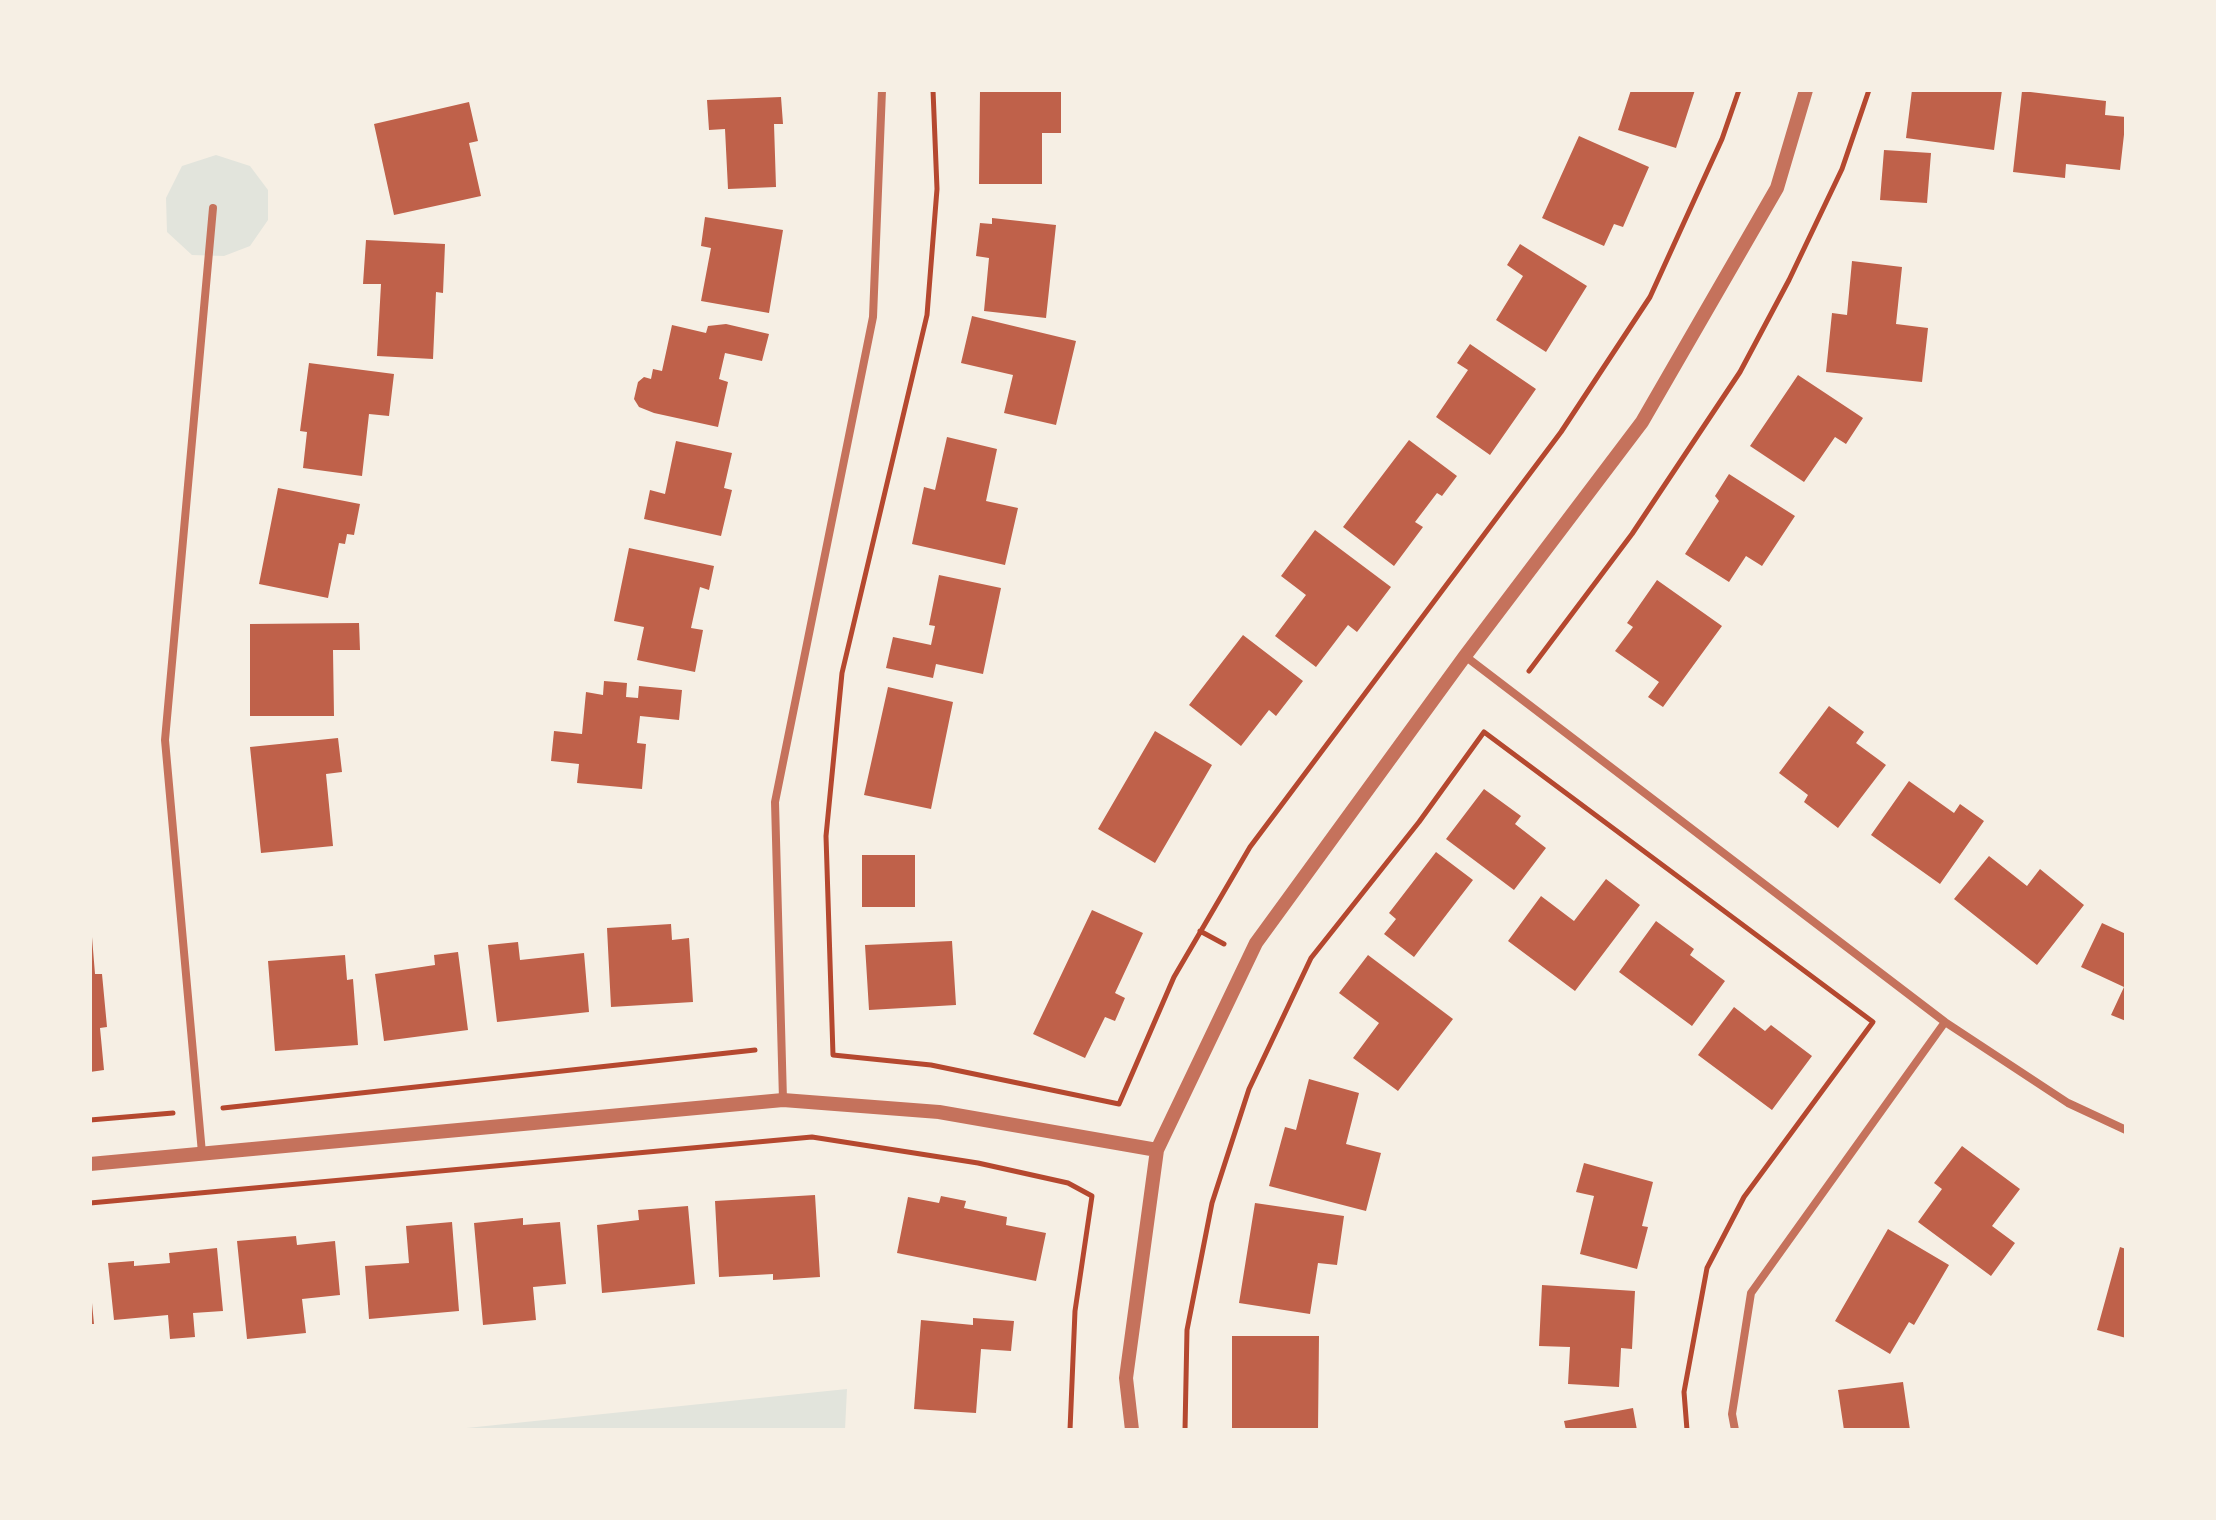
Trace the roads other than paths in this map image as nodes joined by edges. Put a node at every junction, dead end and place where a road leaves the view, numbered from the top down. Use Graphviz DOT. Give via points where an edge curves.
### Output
graph roads {
  1 [pos="882,90"];
  2 [pos="1806,90"];
  3 [pos="213,208"];
  4 [pos="1465,656"];
  5 [pos="1945,1022"];
  6 [pos="783,1100"];
  7 [pos="2126,1130"];
  8 [pos="1157,1150"];
  9 [pos="202,1153"];
  10 [pos="90,1164"];
  11 [pos="1132,1430"];
  12 [pos="1735,1430"];
  1 -- 6 [label="street" via="873,317 775,802"];
  2 -- 4 [label="street" via="1777,188 1642,422"];
  3 -- 9 [label="street" via="165,740"];
  4 -- 5 [label="street"];
  4 -- 8 [label="street" via="1256,943"];
  5 -- 7 [label="street" via="2068,1103"];
  5 -- 12 [label="street" via="1751,1293 1732,1414"];
  6 -- 8 [label="street" via="939,1112"];
  6 -- 9 [label="street"];
  8 -- 11 [label="street" via="1126,1378"];
  9 -- 10 [label="street"];
}
